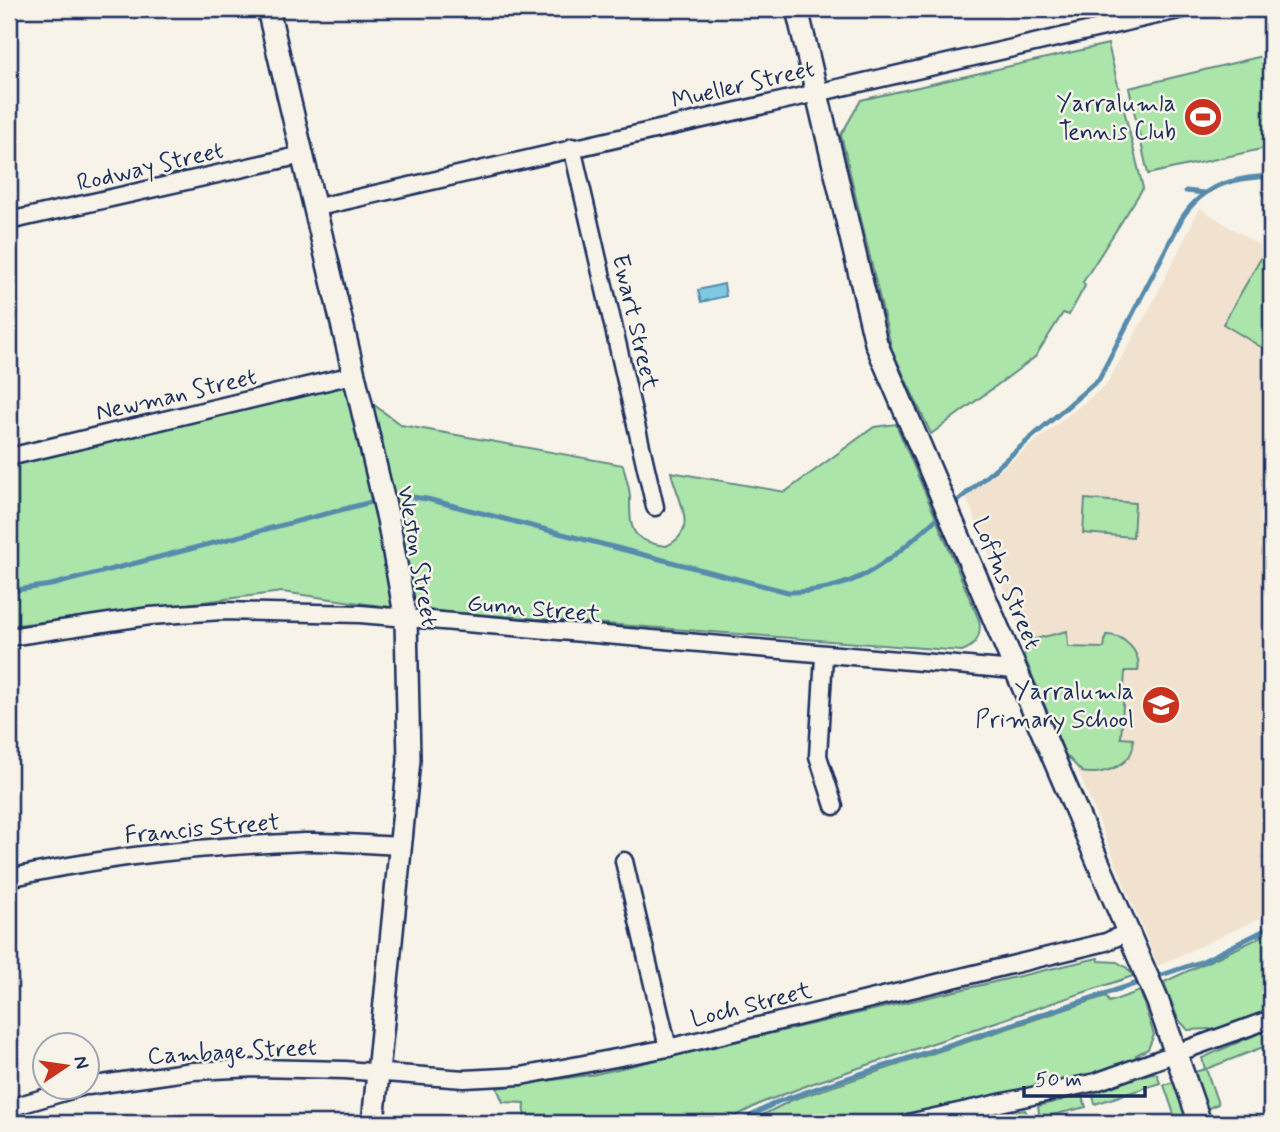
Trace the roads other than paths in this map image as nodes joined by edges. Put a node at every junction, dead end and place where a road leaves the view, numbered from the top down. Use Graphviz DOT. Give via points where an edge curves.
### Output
graph roads {
  1 [pos="268,9"];
  2 [pos="797,9"];
  3 [pos="1183,9"];
  4 [pos="817,90"];
  5 [pos="572,147"];
  6 [pos="302,155"];
  7 [pos="314,208"];
  8 [pos="9,221"];
  9 [pos="353,375"];
  10 [pos="9,457"];
  11 [pos="655,507"];
  12 [pos="406,620"];
  13 [pos="9,637"];
  14 [pos="824,656"];
  15 [pos="1015,670"];
  16 [pos="834,806"];
  17 [pos="401,846"];
  18 [pos="624,861"];
  19 [pos="9,878"];
  20 [pos="1128,932"];
  21 [pos="1271,1019"];
  22 [pos="668,1048"];
  23 [pos="1177,1055"];
  24 [pos="378,1073"];
  25 [pos="102,1084"];
  26 [pos="37,1100"];
  27 [pos="9,1108"];
  28 [pos="373,1123"];
  29 [pos="908,1123"];
  30 [pos="1200,1123"];
  1 -- 6 [label="street, Weston Street"];
  2 -- 4 [label="street, Loftus Street"];
  3 -- 4 [label="street, Mueller Street"];
  4 -- 5 [label="street, Mueller Street"];
  4 -- 15 [label="street, Loftus Street" via="876,343"];
  5 -- 7 [label="street, Mueller Street"];
  5 -- 11 [label="street, Ewart Street"];
  6 -- 7 [label="street, Weston Street"];
  6 -- 8 [label="street, Rodway Street"];
  7 -- 9 [label="street, Weston Street"];
  9 -- 10 [label="street, Newman Street"];
  9 -- 12 [label="street, Weston Street" via="388,519"];
  12 -- 13 [label="street, Gunn Street" via="360,614 222,611 150,616"];
  12 -- 14 [label="street, Gunn Street"];
  12 -- 17 [label="street, Weston Street" via="409,760"];
  14 -- 15 [label="street, Gunn Street"];
  14 -- 16 [label="street" via="818,756"];
  15 -- 20 [label="street, Loftus Street"];
  17 -- 19 [label="street, Francis Street" via="308,842 165,852 76,863"];
  17 -- 24 [label="street, Weston Street"];
  18 -- 22 [label="street"];
  20 -- 22 [label="street, Loch Street" via="1106,942"];
  20 -- 23 [label="street, Loftus Street"];
  21 -- 23 [label="street"];
  22 -- 24 [label="street, Loch Street" via="520,1076 464,1079"];
  23 -- 29 [label="street" via="1041,1096"];
  23 -- 30 [label="street, Loftus Street"];
  24 -- 25 [label="street, Cambage Street" via="243,1068"];
  24 -- 28 [label="street, Weston Street"];
  26 -- 27 [label="street, Cambage Street"];
}
